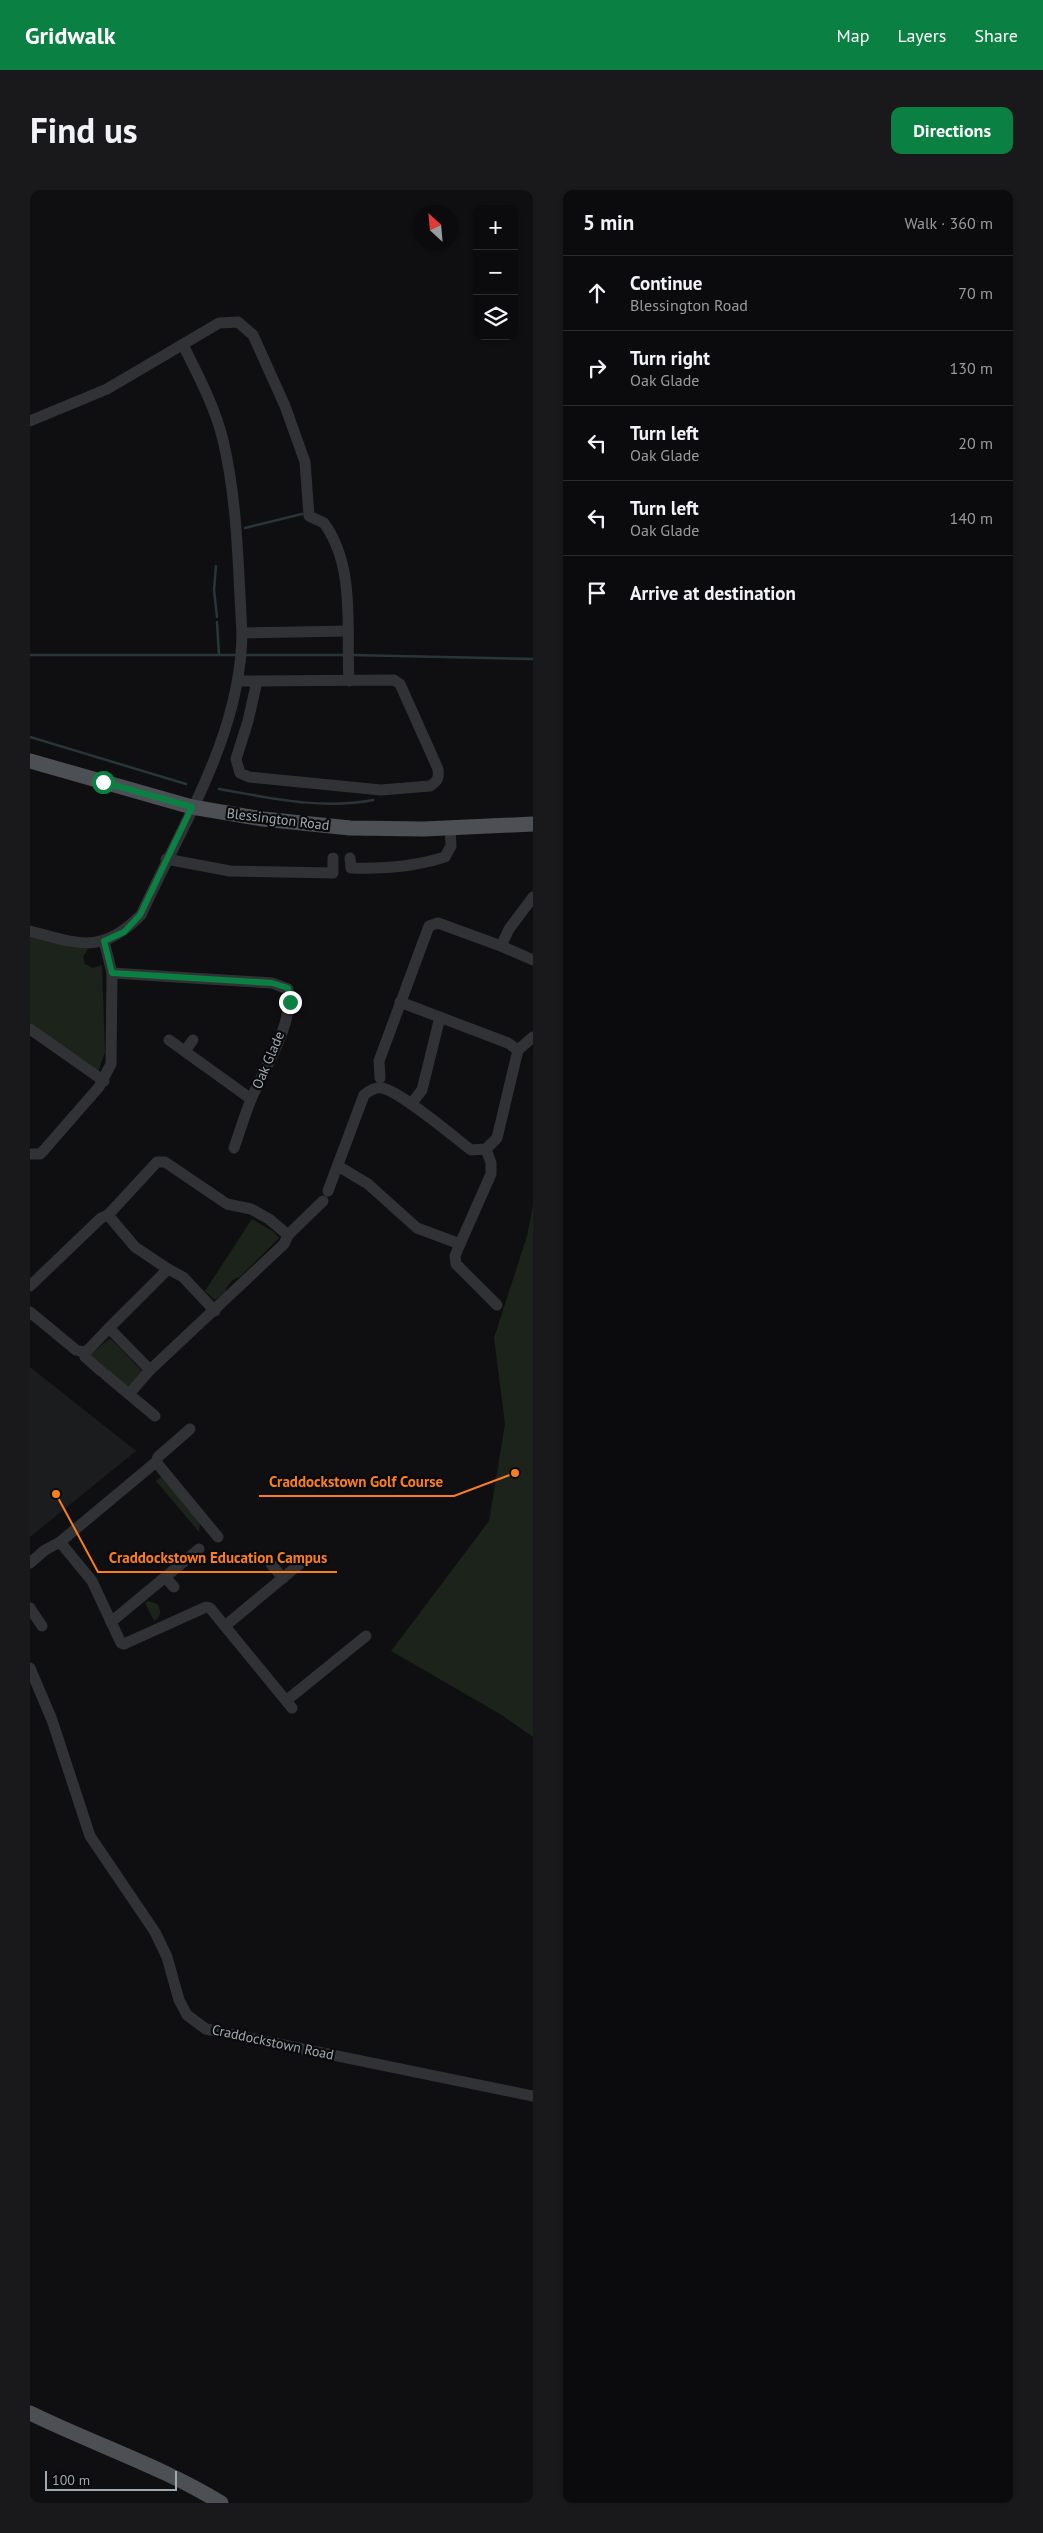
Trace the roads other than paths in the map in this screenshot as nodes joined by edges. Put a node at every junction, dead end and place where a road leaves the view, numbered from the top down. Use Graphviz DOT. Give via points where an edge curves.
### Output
graph roads {
  1 [pos="183,345"];
  2 [pos="30,421"];
  3 [pos="348,631"];
  4 [pos="242,634"];
  5 [pos="349,680"];
  6 [pos="238,681"];
  7 [pos="257,681"];
  8 [pos="30,762"];
  9 [pos="192,807"];
  10 [pos="533,824"];
  11 [pos="450,828"];
  12 [pos="333,858"];
  13 [pos="350,858"];
  14 [pos="166,859"];
  15 [pos="533,897"];
  16 [pos="30,931"];
  17 [pos="104,941"];
  18 [pos="500,946"];
  19 [pos="533,960"];
  20 [pos="112,973"];
  21 [pos="400,1002"];
  22 [pos="440,1017"];
  23 [pos="30,1029"];
  24 [pos="533,1037"];
  25 [pos="169,1040"];
  26 [pos="193,1040"];
  27 [pos="518,1050"];
  28 [pos="184,1051"];
  29 [pos="380,1078"];
  30 [pos="104,1081"];
  31 [pos="252,1099"];
  32 [pos="411,1104"];
  33 [pos="234,1148"];
  34 [pos="486,1149"];
  35 [pos="30,1154"];
  36 [pos="338,1166"];
  37 [pos="108,1215"];
  38 [pos="288,1235"];
  39 [pos="460,1244"];
  40 [pos="168,1269"];
  41 [pos="30,1286"];
  42 [pos="497,1304"];
  43 [pos="215,1310"];
  44 [pos="30,1312"];
  45 [pos="109,1328"];
  46 [pos="82,1352"];
  47 [pos="150,1370"];
  48 [pos="129,1394"];
  49 [pos="155,1416"];
  50 [pos="190,1429"];
  51 [pos="156,1462"];
  52 [pos="218,1537"];
  53 [pos="60,1542"];
  54 [pos="199,1549"];
  55 [pos="302,1562"];
  56 [pos="30,1563"];
  57 [pos="270,1564"];
  58 [pos="165,1577"];
  59 [pos="283,1578"];
  60 [pos="174,1587"];
  61 [pos="30,1608"];
  62 [pos="111,1622"];
  63 [pos="42,1626"];
  64 [pos="225,1626"];
  65 [pos="366,1636"];
  66 [pos="351,1648"];
  67 [pos="359,1657"];
  68 [pos="30,1668"];
  69 [pos="533,2096"];
  70 [pos="30,2413"];
  71 [pos="221,2503"];
  1 -- 2 [label="street" via="107,389"];
  1 -- 3 [label="street" via="219,324 238,322 253,334 285,406 305,462 309,516 324,523 340,557 346,584"];
  1 -- 4 [label="street" via="216,416 223,440 237,528"];
  3 -- 4 [label="street"];
  3 -- 5 [label="street"];
  4 -- 6 [label="street"];
  5 -- 7 [label="street"];
  5 -- 7 [label="street" via="394,680 400,684 438,769 436,782 430,786 381,790 249,777 240,773 236,760"];
  6 -- 7 [label="street"];
  6 -- 9 [label="street" via="216,760"];
  8 -- 9 [label="main road, Blessington Road"];
  9 -- 11 [label="main road, Blessington Road" via="263,819 350,828"];
  9 -- 14 [label="street"];
  10 -- 11 [label="main road, Blessington Road"];
  11 -- 13 [label="street" via="451,846 445,857 425,864 391,869 351,868"];
  12 -- 14 [label="street" via="333,873 230,871"];
  14 -- 17 [label="street" via="140,915 124,932"];
  15 -- 18 [label="street"];
  16 -- 17 [label="street" via="75,943"];
  17 -- 20 [label="street"];
  18 -- 19 [label="street"];
  18 -- 21 [label="street" via="456,928 429,926"];
  20 -- 30 [label="street" via="111,1064"];
  20 -- 31 [label="street, Oak Glade" via="272,983 288,988 290,1002 281,1033"];
  21 -- 22 [label="street"];
  21 -- 29 [label="street" via="379,1061"];
  22 -- 27 [label="street" via="508,1043"];
  22 -- 32 [label="street" via="422,1090"];
  23 -- 30 [label="street"];
  24 -- 27 [label="street"];
  25 -- 28 [label="street, Oak Glade"];
  26 -- 28 [label="street"];
  27 -- 34 [label="street" via="497,1138"];
  28 -- 31 [label="street, Oak Glade"];
  30 -- 35 [label="street" via="44,1150 36,1155"];
  31 -- 33 [label="street, Oak Glade"];
  32 -- 34 [label="street" via="471,1150"];
  32 -- 36 [label="street" via="385,1089 375,1088 364,1095"];
  34 -- 39 [label="street" via="491,1174"];
  36 -- 38 [label="street" via="326,1196"];
  36 -- 39 [label="street" via="368,1184 417,1228"];
  37 -- 38 [label="street" via="152,1165 161,1162 227,1204 269,1219"];
  37 -- 40 [label="street" via="135,1246"];
  37 -- 41 [label="street"];
  38 -- 43 [label="street" via="284,1244"];
  39 -- 42 [label="street" via="455,1256 456,1264"];
  40 -- 43 [label="street" via="183,1277"];
  40 -- 45 [label="street"];
  43 -- 47 [label="street"];
  44 -- 46 [label="street"];
  45 -- 46 [label="street"];
  45 -- 47 [label="street"];
  46 -- 48 [label="street"];
  47 -- 48 [label="street"];
  48 -- 49 [label="street"];
  50 -- 51 [label="street"];
  51 -- 52 [label="street"];
  51 -- 53 [label="street"];
  53 -- 56 [label="street"];
  53 -- 62 [label="street" via="92,1581"];
  54 -- 58 [label="street"];
  55 -- 59 [label="street"];
  57 -- 59 [label="street"];
  58 -- 60 [label="street"];
  58 -- 62 [label="street"];
  59 -- 64 [label="street"];
  61 -- 63 [label="street"];
  62 -- 64 [label="street" via="118,1640 124,1644 206,1606"];
  64 -- 66 [label="street" via="289,1704"];
  65 -- 66 [label="street"];
  66 -- 67 [label="street"];
  68 -- 69 [label="street, Craddockstown Road" via="52,1720 90,1836 155,1932 167,1957 179,2000 192,2020 206,2029"];
  70 -- 71 [label="main road" via="192,2485"];
}
